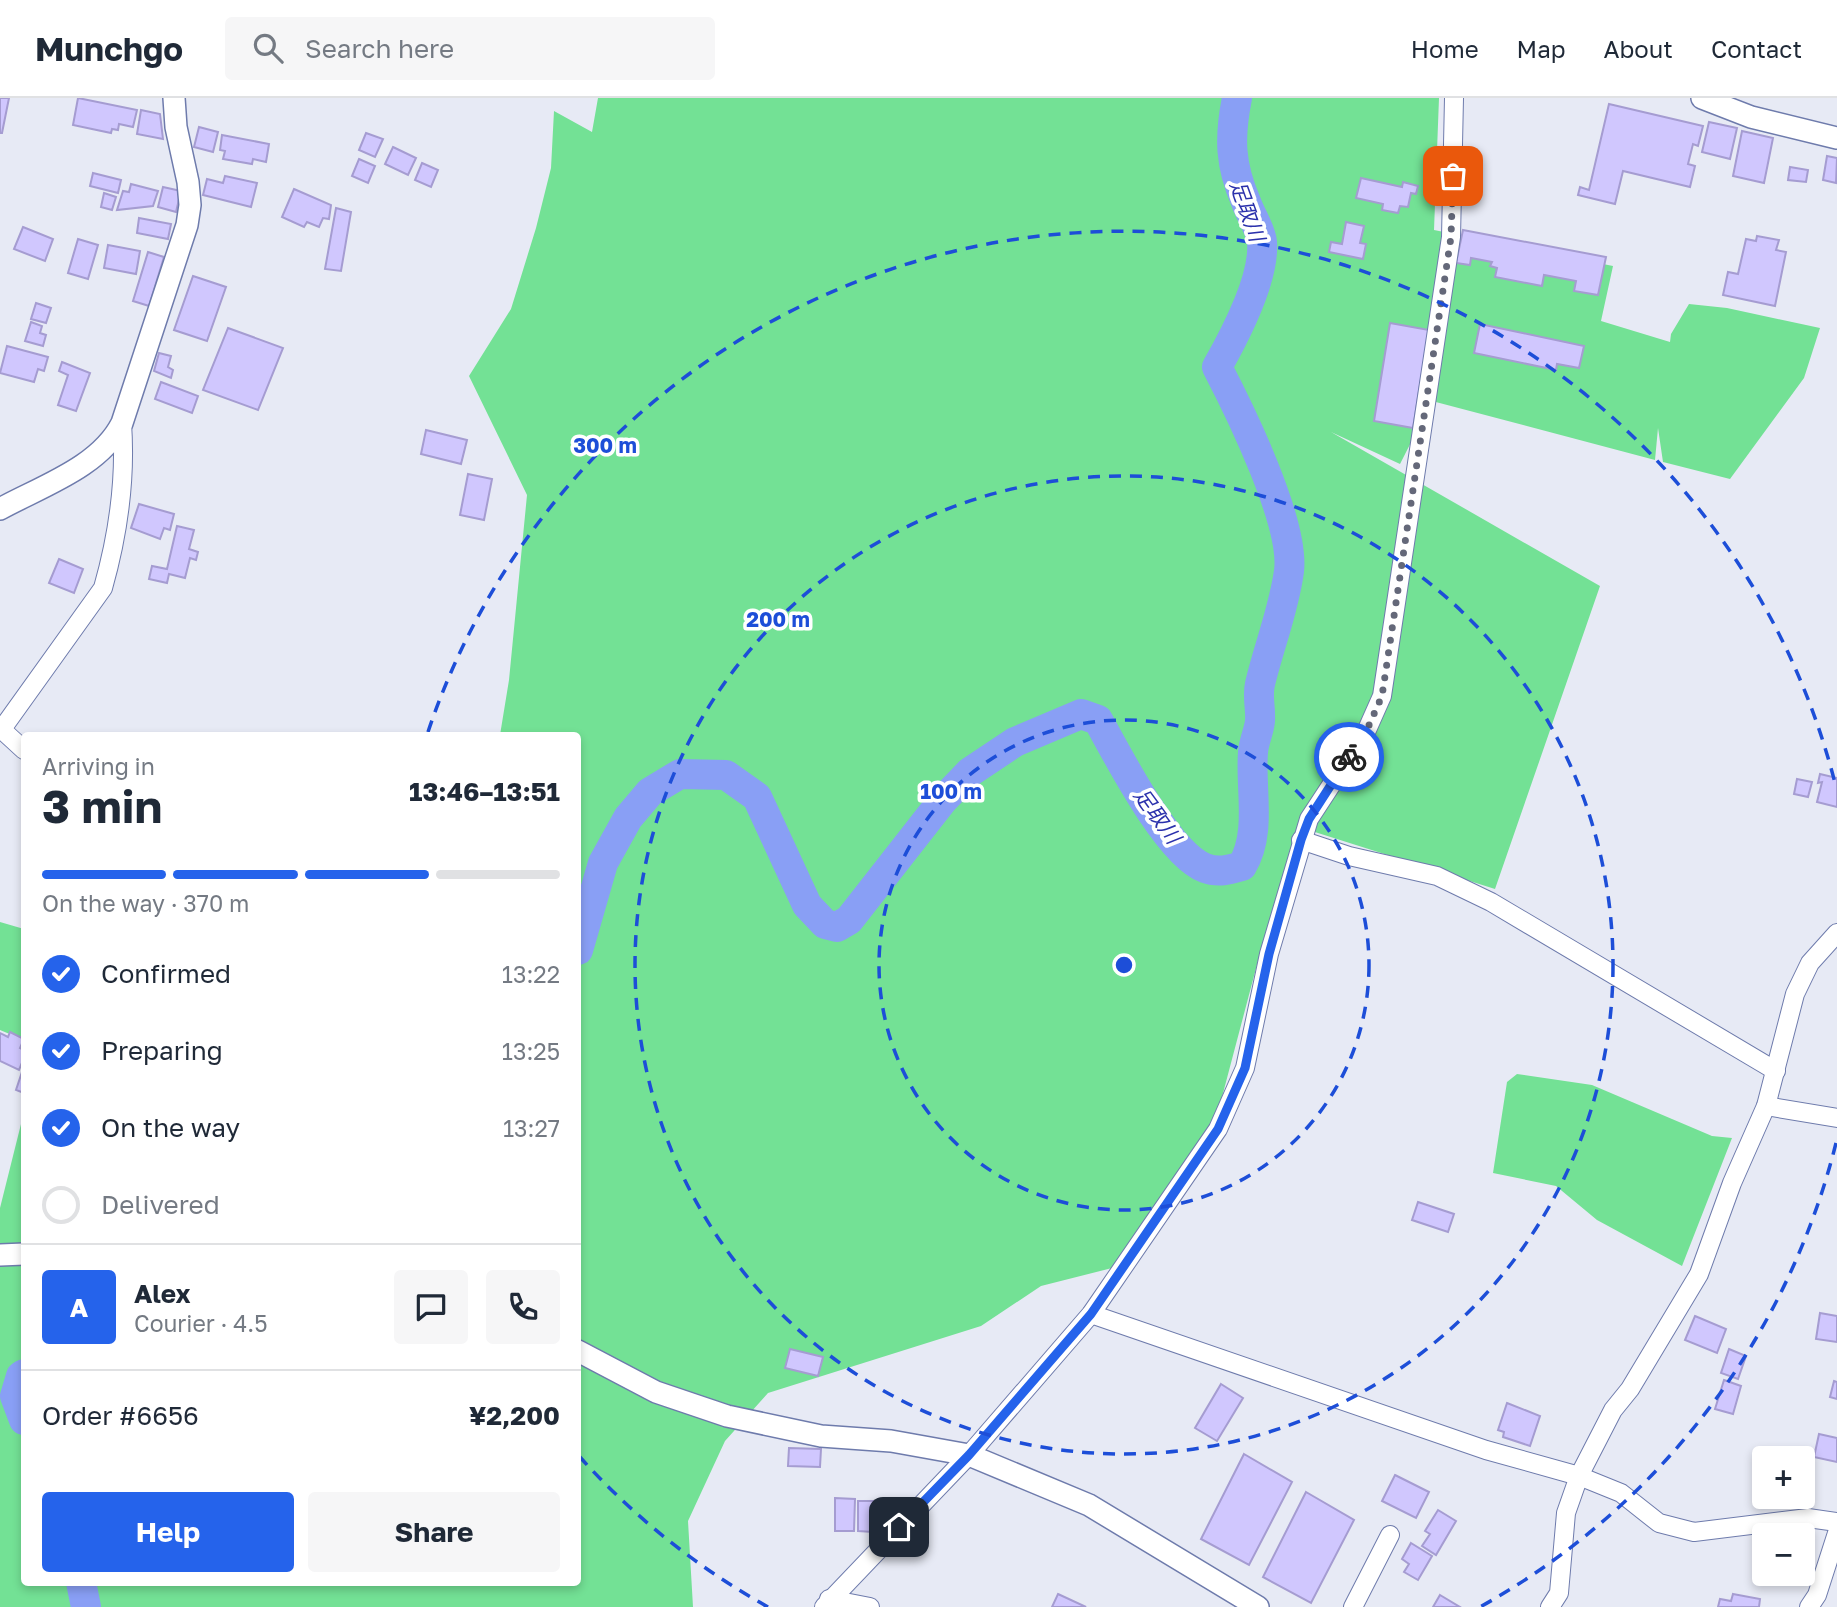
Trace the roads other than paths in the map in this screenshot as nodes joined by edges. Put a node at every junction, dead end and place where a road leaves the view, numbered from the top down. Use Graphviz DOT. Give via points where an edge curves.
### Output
graph roads {
  1 [pos="174,98"];
  2 [pos="1454,98"];
  3 [pos="1702,98"];
  4 [pos="1837,138"];
  5 [pos="122,423"];
  6 [pos="0,509"];
  7 [pos="3,735"];
  8 [pos="21,748"];
  9 [pos="1301,840"];
  10 [pos="1837,933"];
  11 [pos="1776,1071"];
  12 [pos="1766,1106"];
  13 [pos="1837,1118"];
  14 [pos="21,1254"];
  15 [pos="0,1255"];
  16 [pos="1091,1314"];
  17 [pos="581,1354"];
  18 [pos="969,1455"];
  19 [pos="1579,1476"];
  20 [pos="1837,1522"];
  21 [pos="1837,1533"];
  22 [pos="1390,1535"];
  23 [pos="827,1603"];
  24 [pos="870,1607"];
  25 [pos="1258,1607"];
  26 [pos="1353,1607"];
  27 [pos="1550,1607"];
  28 [pos="1809,1607"];
  1 -- 5 [label="street" via="188,182 188,215"];
  2 -- 9 [label="street" via="1451,237 1382,696 1366,732 1309,819"];
  3 -- 4 [label="street" via="1751,117"];
  5 -- 6 [label="street" via="112,442 94,458"];
  5 -- 7 [label="street" via="125,462 103,588"];
  7 -- 8 [label="street"];
  9 -- 11 [label="street" via="1437,876 1491,902"];
  9 -- 16 [label="street" via="1269,954 1245,1068 1218,1129"];
  10 -- 11 [label="street" via="1810,963 1795,994"];
  11 -- 12 [label="street"];
  12 -- 13 [label="street"];
  12 -- 19 [label="street" via="1699,1274 1613,1410"];
  14 -- 15 [label="street"];
  16 -- 18 [label="street"];
  16 -- 19 [label="street" via="1486,1450"];
  17 -- 18 [label="street" via="656,1392 727,1416 821,1436 891,1441"];
  18 -- 23 [label="street"];
  18 -- 25 [label="street" via="1089,1505"];
  19 -- 20 [label="street" via="1621,1493 1659,1523 1694,1532 1808,1518"];
  19 -- 27 [label="street" via="1566,1513 1559,1593"];
  21 -- 28 [label="street"];
  22 -- 26 [label="street"];
  23 -- 24 [label="street"];
}
